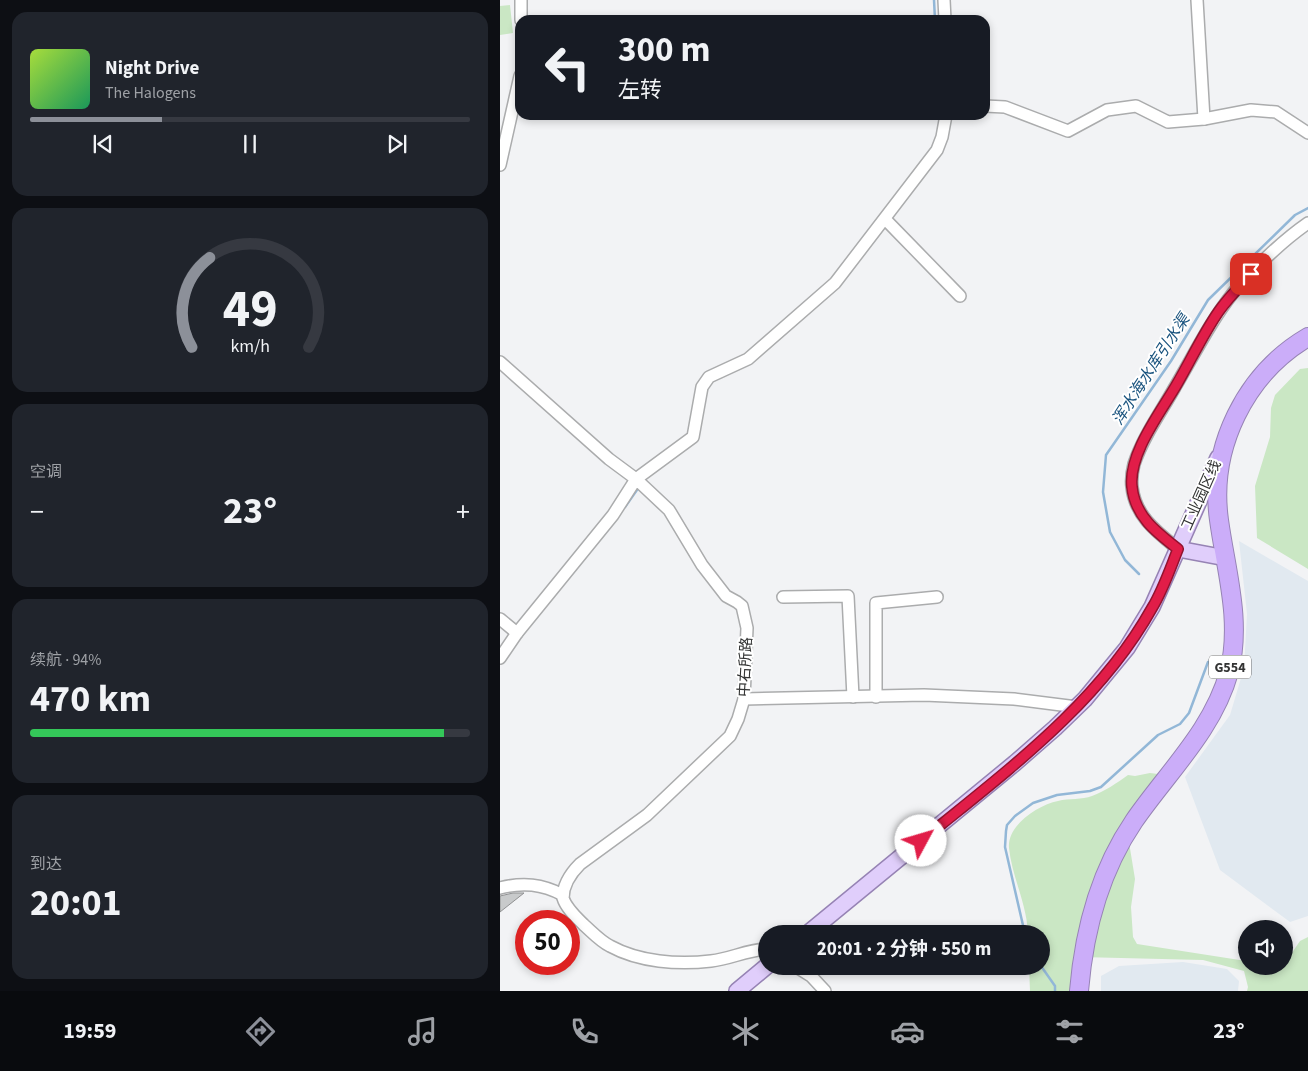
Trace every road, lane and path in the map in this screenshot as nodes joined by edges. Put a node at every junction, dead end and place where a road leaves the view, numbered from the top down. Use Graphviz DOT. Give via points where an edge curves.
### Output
graph roads {
  1 [pos="521,0"];
  2 [pos="944,0"];
  3 [pos="1197,0"];
  4 [pos="521,15"];
  5 [pos="944,15"];
  6 [pos="515,98"];
  7 [pos="990,106"];
  8 [pos="1204,119"];
  9 [pos="945,121"];
  10 [pos="1308,133"];
  11 [pos="500,165"];
  12 [pos="887,221"];
  13 [pos="1308,223"];
  14 [pos="960,296"];
  15 [pos="1308,338"];
  16 [pos="500,362"];
  17 [pos="1226,440"];
  18 [pos="640,483"];
  19 [pos="1178,549"];
  20 [pos="1226,558"];
  21 [pos="783,597"];
  22 [pos="937,597"];
  23 [pos="500,619"];
  24 [pos="517,633"];
  25 [pos="500,658"];
  26 [pos="853,697"];
  27 [pos="876,697"];
  28 [pos="744,700"];
  29 [pos="1077,707"];
  30 [pos="500,888"];
  31 [pos="563,895"];
  32 [pos="818,925"];
  33 [pos="758,949"];
  34 [pos="758,974"];
  35 [pos="809,975"];
  36 [pos="737,991"];
  37 [pos="825,991"];
  38 [pos="1079,991"];
  1 -- 4 [label="street"];
  2 -- 5 [label="street"];
  3 -- 8 [label="street"];
  6 -- 11 [label="street"];
  7 -- 8 [label="street" via="1006,107 1068,131 1107,110 1136,106 1168,122"];
  8 -- 10 [label="street" via="1251,110 1276,112"];
  9 -- 12 [label="street" via="937,150"];
  12 -- 14 [label="street"];
  12 -- 18 [label="street" via="835,283 748,359 709,378 702,387 693,437"];
  13 -- 19 [label="street" via="1251,274 1220,310 1136,459 1132,482 1138,508 1150,526"];
  15 -- 17 [label="highway, G554" via="1278,358 1259,378 1240,408"];
  16 -- 18 [label="street, 中右所路"];
  17 -- 19 [label="main road, 工业园区线"];
  17 -- 20 [label="highway, G554" via="1217,491"];
  18 -- 24 [label="street"];
  18 -- 28 [label="street, 中右所路" via="669,510 726,596 742,606 747,628"];
  19 -- 20 [label="main road"];
  19 -- 29 [label="main road, 工业园区线" via="1159,595 1141,626 1105,676"];
  20 -- 38 [label="highway, G554" via="1233,597 1234,628 1232,659 1224,685 1202,731 1131,825 1110,862 1091,916"];
  21 -- 26 [label="street" via="848,596"];
  22 -- 27 [label="street" via="876,603"];
  23 -- 24 [label="street"];
  24 -- 25 [label="street"];
  26 -- 27 [label="street"];
  26 -- 28 [label="street"];
  27 -- 29 [label="street" via="1014,699"];
  28 -- 31 [label="street, 中右所路" via="730,736 647,814 580,864 571,874"];
  29 -- 32 [label="main road, 工业园区线" via="1015,763"];
  30 -- 31 [label="street" via="534,884"];
  31 -- 33 [label="street" via="564,902 580,921 608,946 623,953 668,962 700,962"];
  34 -- 36 [label="main road"];
  35 -- 37 [label="street"];
}
